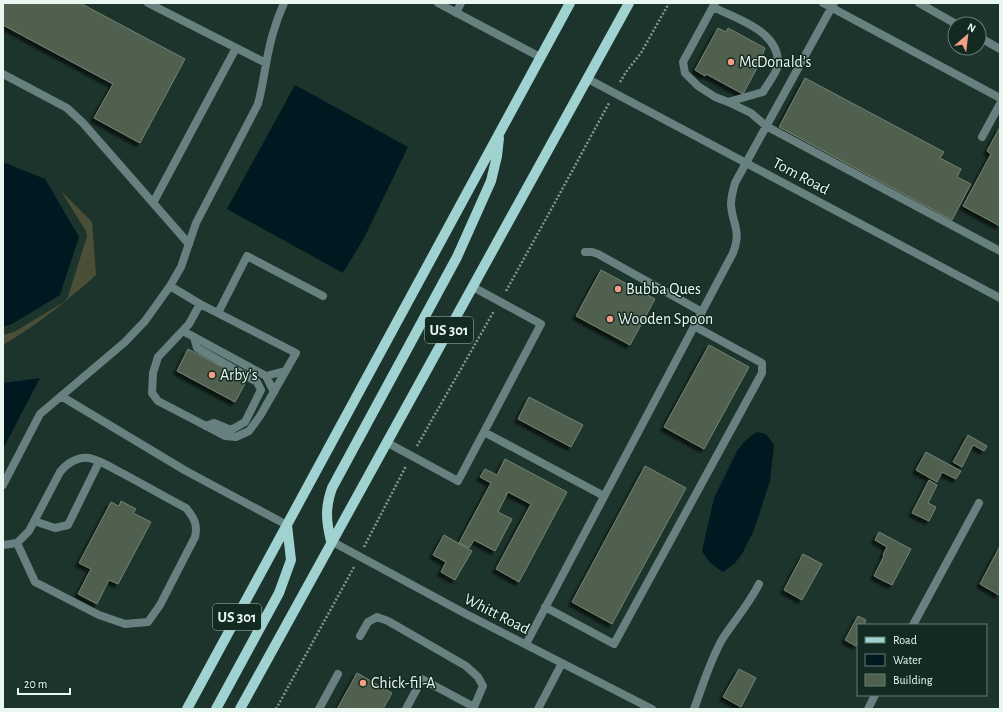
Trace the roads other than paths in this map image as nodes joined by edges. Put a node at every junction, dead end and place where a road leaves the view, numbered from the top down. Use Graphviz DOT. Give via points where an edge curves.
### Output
graph roads {
  1 [pos="148,3"];
  2 [pos="284,3"];
  3 [pos="438,3"];
  4 [pos="461,3"];
  5 [pos="570,3"];
  6 [pos="629,3"];
  7 [pos="823,3"];
  8 [pos="919,3"];
  9 [pos="714,5"];
  10 [pos="833,5"];
  11 [pos="456,13"];
  12 [pos="947,19"];
  13 [pos="987,42"];
  14 [pos="236,48"];
  15 [pos="1000,49"];
  16 [pos="540,57"];
  17 [pos="266,63"];
  18 [pos="3,74"];
  19 [pos="588,79"];
  20 [pos="1000,98"];
  21 [pos="728,102"];
  22 [pos="1000,104"];
  23 [pos="766,126"];
  24 [pos="500,131"];
  25 [pos="982,137"];
  26 [pos="746,162"];
  27 [pos="153,203"];
  28 [pos="189,244"];
  29 [pos="1000,251"];
  30 [pos="585,252"];
  31 [pos="170,286"];
  32 [pos="473,287"];
  33 [pos="323,296"];
  34 [pos="1000,298"];
  35 [pos="200,304"];
  36 [pos="702,312"];
  37 [pos="218,313"];
  38 [pos="694,326"];
  39 [pos="183,331"];
  40 [pos="194,337"];
  41 [pos="286,372"];
  42 [pos="266,376"];
  43 [pos="274,392"];
  44 [pos="61,396"];
  45 [pos="206,426"];
  46 [pos="484,432"];
  47 [pos="386,442"];
  48 [pos="99,462"];
  49 [pos="3,485"];
  50 [pos="604,496"];
  51 [pos="979,503"];
  52 [pos="34,521"];
  53 [pos="287,525"];
  54 [pos="331,541"];
  55 [pos="16,543"];
  56 [pos="3,545"];
  57 [pos="759,584"];
  58 [pos="545,607"];
  59 [pos="914,624"];
  60 [pos="360,636"];
  61 [pos="526,644"];
  62 [pos="562,663"];
  63 [pos="338,674"];
  64 [pos="875,696"];
  65 [pos="473,708"];
  66 [pos="187,709"];
  67 [pos="216,709"];
  68 [pos="240,709"];
  69 [pos="319,709"];
  70 [pos="406,709"];
  71 [pos="538,709"];
  72 [pos="652,709"];
  73 [pos="694,709"];
  74 [pos="868,709"];
  1 -- 14 [label="street"];
  2 -- 17 [label="street" via="274,27"];
  3 -- 11 [label="street"];
  4 -- 11 [label="street"];
  5 -- 16 [label="main road, US 301"];
  6 -- 19 [label="main road, US 301"];
  7 -- 10 [label="street"];
  8 -- 12 [label="street"];
  9 -- 21 [label="street" via="684,62 685,73 704,90"];
  9 -- 21 [label="street" via="755,28 769,39 776,50 778,67 763,92"];
  10 -- 20 [label="street"];
  10 -- 23 [label="street"];
  11 -- 16 [label="street"];
  13 -- 15 [label="street"];
  14 -- 17 [label="street"];
  14 -- 27 [label="street"];
  16 -- 24 [label="main road, US 301"];
  17 -- 28 [label="street" via="258,104 196,223"];
  18 -- 27 [label="street" via="67,108"];
  19 -- 26 [label="street, Tom Road"];
  19 -- 32 [label="main road, US 301"];
  21 -- 23 [label="street" via="751,113"];
  22 -- 25 [label="street"];
  23 -- 26 [label="street"];
  23 -- 29 [label="street"];
  24 -- 53 [label="main road, US 301"];
  24 -- 54 [label="main road" via="491,181 457,257 332,488 326,512"];
  26 -- 34 [label="street, Tom Road"];
  26 -- 36 [label="street" via="732,193 731,205 737,242"];
  27 -- 28 [label="street"];
  28 -- 31 [label="street" via="181,267"];
  30 -- 36 [label="street" via="598,254"];
  31 -- 35 [label="street"];
  31 -- 44 [label="street" via="126,342"];
  32 -- 46 [label="street" via="542,324"];
  32 -- 47 [label="main road, US 301"];
  33 -- 37 [label="street" via="247,256"];
  35 -- 37 [label="street"];
  35 -- 39 [label="street"];
  36 -- 38 [label="street"];
  37 -- 41 [label="street" via="296,353"];
  38 -- 50 [label="street"];
  38 -- 58 [label="street" via="762,363 762,373 614,644"];
  39 -- 40 [label="street"];
  39 -- 45 [label="street" via="158,357 153,373 152,393 158,401"];
  40 -- 42 [label="street"];
  40 -- 45 [label="street" via="197,348 257,382 261,390 245,422 231,430 214,423"];
  41 -- 42 [label="street"];
  41 -- 43 [label="street"];
  42 -- 43 [label="street"];
  43 -- 45 [label="street" via="249,431 236,437 225,436"];
  44 -- 49 [label="street" via="40,414"];
  44 -- 53 [label="street" via="186,471"];
  46 -- 47 [label="street" via="458,481"];
  46 -- 50 [label="street"];
  47 -- 54 [label="main road, US 301"];
  48 -- 52 [label="street" via="88,458 66,464"];
  48 -- 52 [label="street" via="68,525 55,528"];
  48 -- 55 [label="street" via="186,508 197,528 195,537 160,605 148,622 125,624 99,615 35,582"];
  50 -- 58 [label="street"];
  51 -- 59 [label="street"];
  52 -- 55 [label="street" via="29,531"];
  53 -- 66 [label="main road, US 301"];
  53 -- 67 [label="main road" via="291,560 279,593"];
  54 -- 61 [label="street, Whitt Road"];
  54 -- 68 [label="main road, US 301"];
  55 -- 56 [label="street"];
  57 -- 73 [label="street" via="710,663"];
  58 -- 61 [label="street"];
  60 -- 65 [label="street" via="368,622 376,617 388,621 466,666 478,677 483,686"];
  61 -- 62 [label="street, Whitt Road"];
  62 -- 71 [label="street"];
  62 -- 72 [label="street, Whitt Road"];
  63 -- 69 [label="street"];
  64 -- 74 [label="street"];
  65 -- 70 [label="street" via="422,679"];
}
